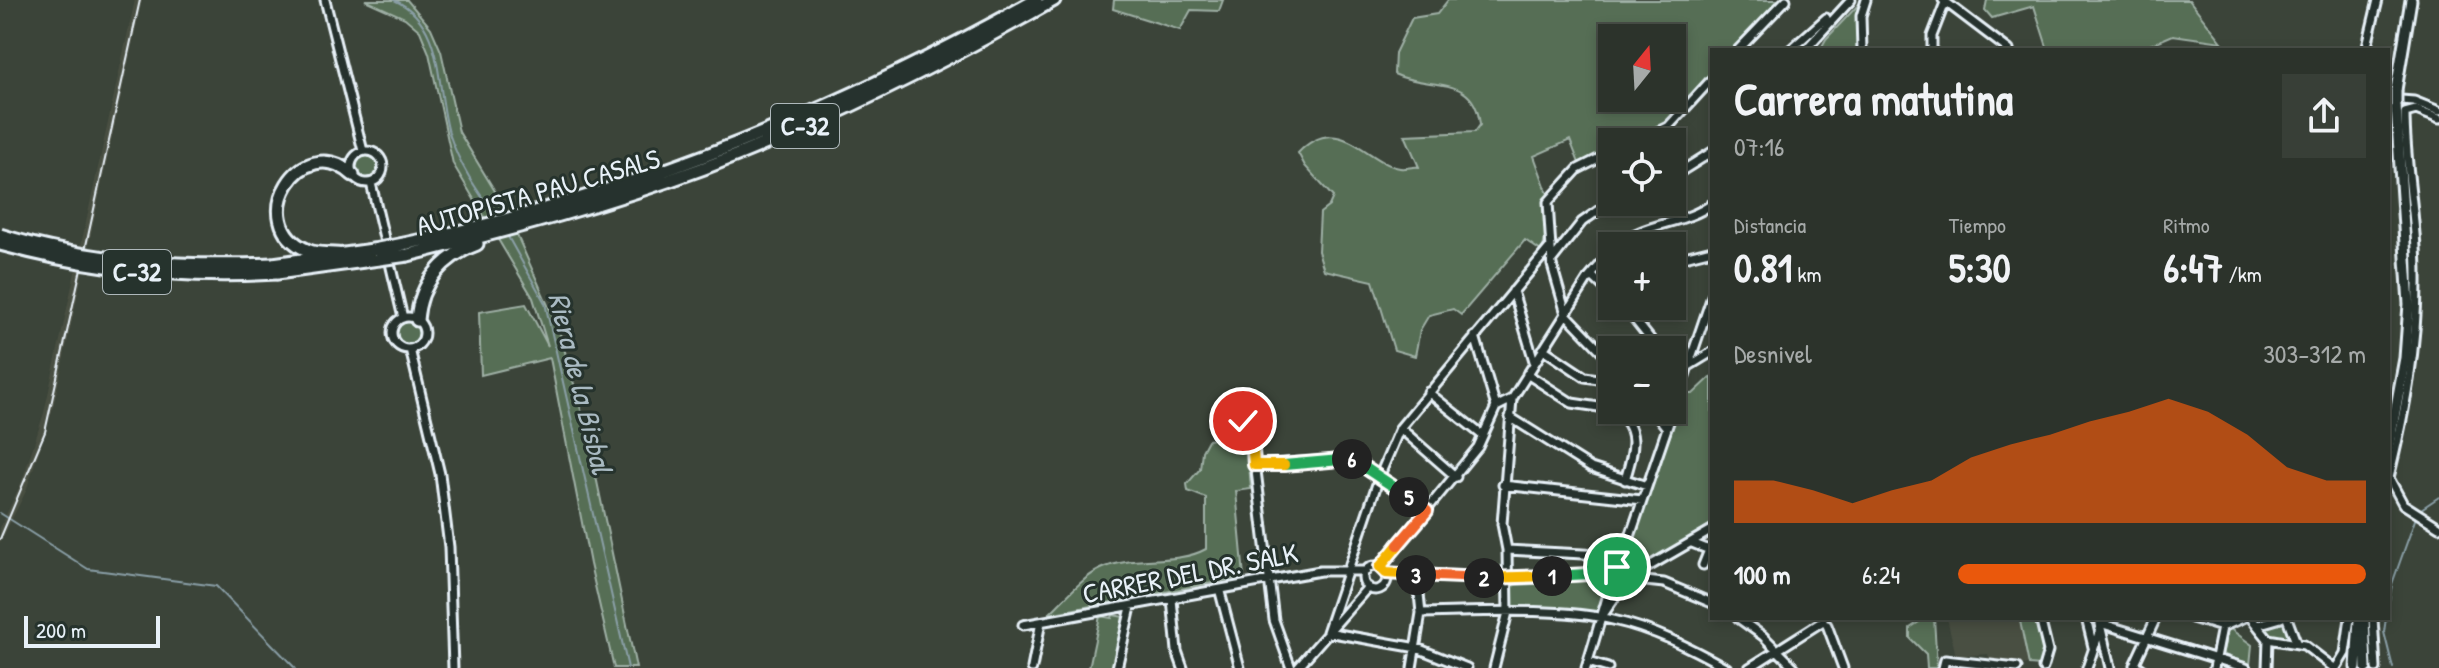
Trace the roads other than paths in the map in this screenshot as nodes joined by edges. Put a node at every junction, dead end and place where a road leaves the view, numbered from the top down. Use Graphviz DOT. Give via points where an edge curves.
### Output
graph roads {
  1 [pos="325,0"];
  2 [pos="1036,0"];
  3 [pos="1054,0"];
  4 [pos="1786,0"];
  5 [pos="1851,0"];
  6 [pos="1866,0"];
  7 [pos="1945,0"];
  8 [pos="2378,0"];
  9 [pos="2409,2"];
  10 [pos="1826,18"];
  11 [pos="1740,48"];
  12 [pos="1792,48"];
  13 [pos="1811,48"];
  14 [pos="1862,48"];
  15 [pos="1932,48"];
  16 [pos="2006,48"];
  17 [pos="2366,48"];
  18 [pos="1710,81"];
  19 [pos="2390,99"];
  20 [pos="2439,111"];
  21 [pos="2439,119"];
  22 [pos="1666,128"];
  23 [pos="363,151"];
  24 [pos="1710,153"];
  25 [pos="1598,159"];
  26 [pos="1686,168"];
  27 [pos="353,175"];
  28 [pos="371,183"];
  29 [pos="1710,205"];
  30 [pos="1598,211"];
  31 [pos="541,217"];
  32 [pos="1642,232"];
  33 [pos="0,235"];
  34 [pos="485,235"];
  35 [pos="0,244"];
  36 [pos="1551,246"];
  37 [pos="1710,250"];
  38 [pos="344,255"];
  39 [pos="376,255"];
  40 [pos="1686,256"];
  41 [pos="1552,260"];
  42 [pos="275,268"];
  43 [pos="1598,268"];
  44 [pos="1592,276"];
  45 [pos="1598,282"];
  46 [pos="1513,291"];
  47 [pos="1710,302"];
  48 [pos="1566,314"];
  49 [pos="403,318"];
  50 [pos="417,320"];
  51 [pos="1635,320"];
  52 [pos="1475,336"];
  53 [pos="1648,336"];
  54 [pos="1598,347"];
  55 [pos="410,349"];
  56 [pos="1543,349"];
  57 [pos="1710,353"];
  58 [pos="1535,362"];
  59 [pos="1689,366"];
  60 [pos="1527,374"];
  61 [pos="1686,375"];
  62 [pos="1598,379"];
  63 [pos="1428,392"];
  64 [pos="1512,399"];
  65 [pos="1496,407"];
  66 [pos="1598,407"];
  67 [pos="1510,417"];
  68 [pos="1243,421"];
  69 [pos="1628,424"];
  70 [pos="1664,424"];
  71 [pos="1668,424"];
  72 [pos="1400,428"];
  73 [pos="1667,428"];
  74 [pos="1483,436"];
  75 [pos="2390,439"];
  76 [pos="1254,465"];
  77 [pos="2390,472"];
  78 [pos="1380,475"];
  79 [pos="1456,477"];
  80 [pos="1625,480"];
  81 [pos="2390,483"];
  82 [pos="1503,485"];
  83 [pos="1647,486"];
  84 [pos="1642,500"];
  85 [pos="1427,511"];
  86 [pos="2439,527"];
  87 [pos="1710,531"];
  88 [pos="1692,543"];
  89 [pos="1507,550"];
  90 [pos="1710,551"];
  91 [pos="1710,553"];
  92 [pos="1622,556"];
  93 [pos="1703,565"];
  94 [pos="1616,568"];
  95 [pos="1383,570"];
  96 [pos="1366,571"];
  97 [pos="1345,572"];
  98 [pos="1605,573"];
  99 [pos="1417,575"];
  100 [pos="1508,579"];
  101 [pos="1627,579"];
  102 [pos="1615,580"];
  103 [pos="1268,581"];
  104 [pos="1368,587"];
  105 [pos="1220,592"];
  106 [pos="1616,598"];
  107 [pos="1172,599"];
  108 [pos="1710,602"];
  109 [pos="1131,607"];
  110 [pos="1508,612"];
  111 [pos="1421,613"];
  112 [pos="1602,617"];
  113 [pos="1741,620"];
  114 [pos="1822,620"];
  115 [pos="2040,620"];
  116 [pos="2086,620"];
  117 [pos="2101,620"];
  118 [pos="2155,620"];
  119 [pos="2199,620"];
  120 [pos="2238,620"];
  121 [pos="2253,620"];
  122 [pos="2276,620"];
  123 [pos="2285,620"];
  124 [pos="2350,620"];
  125 [pos="2360,620"];
  126 [pos="2373,620"];
  127 [pos="1041,622"];
  128 [pos="1023,625"];
  129 [pos="2257,625"];
  130 [pos="2222,627"];
  131 [pos="1327,632"];
  132 [pos="2147,637"];
  133 [pos="2268,639"];
  134 [pos="2296,642"];
  135 [pos="1417,648"];
  136 [pos="2093,648"];
  137 [pos="1777,649"];
  138 [pos="2216,659"];
  139 [pos="1944,664"];
  140 [pos="1587,665"];
  141 [pos="2138,667"];
  142 [pos="453,668"];
  143 [pos="1032,668"];
  144 [pos="1117,668"];
  145 [pos="1183,668"];
  146 [pos="1240,668"];
  147 [pos="1294,668"];
  148 [pos="1412,668"];
  149 [pos="1467,668"];
  150 [pos="1494,668"];
  151 [pos="1608,668"];
  152 [pos="1727,668"];
  153 [pos="1749,668"];
  154 [pos="1795,668"];
  155 [pos="1843,668"];
  156 [pos="2017,668"];
  157 [pos="2043,668"];
  158 [pos="2087,668"];
  159 [pos="2110,668"];
  160 [pos="2214,668"];
  161 [pos="2246,668"];
  162 [pos="2267,668"];
  163 [pos="2335,668"];
  164 [pos="2362,668"];
  165 [pos="2376,668"];
  1 -- 23 [label="street"];
  2 -- 31 [label="highway, AUTOPISTA PAU CASALS / C-32" via="896,75 772,132"];
  3 -- 31 [label="highway, AUTOPISTA PAU CASALS / C-32" via="905,80 792,132 682,176"];
  4 -- 11 [label="street"];
  5 -- 13 [label="street"];
  6 -- 14 [label="street"];
  7 -- 15 [label="street"];
  7 -- 16 [label="street"];
  8 -- 17 [label="street"];
  9 -- 75 [label="main road, bridge" via="2396,90 2409,304"];
  10 -- 12 [label="street"];
  18 -- 22 [label="street"];
  19 -- 20 [label="street"];
  21 -- 77 [label="street" via="2416,110 2405,113 2417,312 2405,411"];
  23 -- 27 [label="street" via="353,158"];
  23 -- 28 [label="street" via="375,153 384,165 381,177"];
  24 -- 26 [label="street"];
  25 -- 36 [label="street" via="1578,169 1548,202"];
  27 -- 28 [label="street"];
  27 -- 38 [label="highway" via="337,164 310,165 290,179 279,202 282,224 297,244 309,251"];
  28 -- 49 [label="street"];
  29 -- 32 [label="street"];
  30 -- 41 [label="street" via="1582,222"];
  31 -- 34 [label="highway, AUTOPISTA PAU CASALS / C-32"];
  31 -- 34 [label="highway, AUTOPISTA PAU CASALS / C-32"];
  33 -- 42 [label="highway, AUTOPISTA PAU CASALS / C-32, bridge" via="141,263"];
  34 -- 39 [label="highway, AUTOPISTA PAU CASALS / C-32, bridge"];
  34 -- 50 [label="highway" via="441,265 422,293"];
  35 -- 42 [label="highway, AUTOPISTA PAU CASALS / C-32, bridge" via="138,272 233,276"];
  36 -- 41 [label="street"];
  36 -- 46 [label="street"];
  37 -- 40 [label="street"];
  38 -- 39 [label="highway, AUTOPISTA PAU CASALS / C-32"];
  38 -- 42 [label="highway, AUTOPISTA PAU CASALS / C-32"];
  39 -- 42 [label="highway, AUTOPISTA PAU CASALS / C-32"];
  41 -- 48 [label="street"];
  43 -- 44 [label="street"];
  44 -- 45 [label="street"];
  44 -- 48 [label="street"];
  46 -- 52 [label="street"];
  46 -- 58 [label="street"];
  47 -- 59 [label="street"];
  48 -- 54 [label="street"];
  48 -- 56 [label="street"];
  49 -- 50 [label="street"];
  49 -- 55 [label="street" via="394,324 392,337 398,347"];
  50 -- 55 [label="street" via="423,337"];
  51 -- 53 [label="street"];
  52 -- 63 [label="street"];
  52 -- 65 [label="street"];
  55 -- 142 [label="street" via="440,474 449,547"];
  56 -- 58 [label="street"];
  56 -- 62 [label="street" via="1585,377"];
  57 -- 59 [label="street"];
  58 -- 60 [label="street"];
  59 -- 61 [label="street"];
  60 -- 64 [label="street"];
  60 -- 66 [label="street" via="1572,403"];
  63 -- 72 [label="street"];
  63 -- 74 [label="street"];
  64 -- 65 [label="street"];
  64 -- 67 [label="street"];
  65 -- 74 [label="street"];
  67 -- 80 [label="street" via="1580,462"];
  67 -- 82 [label="street"];
  68 -- 76 [label="street" via="1252,437"];
  69 -- 80 [label="street" via="1635,440"];
  70 -- 73 [label="street"];
  71 -- 73 [label="street"];
  72 -- 78 [label="street"];
  72 -- 79 [label="street"];
  73 -- 83 [label="street"];
  74 -- 79 [label="street"];
  76 -- 78 [label="street" via="1351,459"];
  76 -- 103 [label="street"];
  78 -- 85 [label="street"];
  78 -- 97 [label="street"];
  79 -- 85 [label="street"];
  80 -- 83 [label="street"];
  81 -- 86 [label="street" via="2403,504"];
  82 -- 84 [label="street"];
  82 -- 89 [label="street"];
  83 -- 84 [label="street"];
  84 -- 92 [label="street"];
  85 -- 95 [label="street"];
  87 -- 88 [label="street"];
  88 -- 90 [label="street"];
  88 -- 101 [label="street"];
  89 -- 92 [label="street"];
  89 -- 100 [label="street"];
  91 -- 93 [label="street"];
  92 -- 94 [label="street"];
  94 -- 98 [label="street"];
  94 -- 102 [label="street"];
  95 -- 96 [label="street, CARRER DEL DR. SALK"];
  95 -- 99 [label="street"];
  95 -- 104 [label="street" via="1382,588"];
  96 -- 97 [label="street, CARRER DEL DR. SALK"];
  96 -- 104 [label="street"];
  97 -- 103 [label="street, CARRER DEL DR. SALK"];
  97 -- 131 [label="street"];
  98 -- 100 [label="street"];
  98 -- 102 [label="street"];
  99 -- 100 [label="street"];
  99 -- 111 [label="street"];
  100 -- 110 [label="street"];
  101 -- 102 [label="street"];
  101 -- 106 [label="street"];
  101 -- 108 [label="street" via="1664,583"];
  102 -- 106 [label="street"];
  102 -- 112 [label="street"];
  103 -- 105 [label="street, CARRER DEL DR. SALK"];
  103 -- 147 [label="street" via="1274,620"];
  104 -- 131 [label="street"];
  105 -- 107 [label="street, CARRER DEL DR. SALK"];
  105 -- 146 [label="street"];
  106 -- 112 [label="street"];
  107 -- 109 [label="street, CARRER DEL DR. SALK"];
  107 -- 145 [label="street"];
  109 -- 127 [label="street, CARRER DEL DR. SALK"];
  109 -- 144 [label="street"];
  110 -- 111 [label="street"];
  110 -- 112 [label="street"];
  110 -- 150 [label="street"];
  111 -- 135 [label="street"];
  112 -- 140 [label="street"];
  112 -- 152 [label="street" via="1651,631"];
  113 -- 137 [label="street"];
  114 -- 137 [label="street"];
  114 -- 155 [label="street"];
  115 -- 157 [label="street" via="2048,651"];
  116 -- 136 [label="street"];
  117 -- 132 [label="street"];
  117 -- 136 [label="street"];
  117 -- 159 [label="street"];
  118 -- 132 [label="street"];
  119 -- 130 [label="street"];
  120 -- 130 [label="street"];
  121 -- 129 [label="street"];
  122 -- 129 [label="street"];
  123 -- 134 [label="street"];
  124 -- 163 [label="street" via="2345,653"];
  125 -- 164 [label="main road"];
  126 -- 165 [label="street"];
  127 -- 128 [label="street, CARRER DEL DR. SALK"];
  127 -- 143 [label="street"];
  129 -- 133 [label="street"];
  130 -- 138 [label="street"];
  131 -- 135 [label="street"];
  131 -- 147 [label="street"];
  132 -- 138 [label="street"];
  132 -- 141 [label="street"];
  133 -- 134 [label="street"];
  133 -- 162 [label="street"];
  134 -- 163 [label="street"];
  135 -- 148 [label="street"];
  135 -- 149 [label="street"];
  136 -- 158 [label="street"];
  137 -- 153 [label="street"];
  137 -- 154 [label="street"];
  138 -- 160 [label="street"];
  138 -- 161 [label="street"];
  139 -- 156 [label="street"];
  140 -- 151 [label="street"];
}
